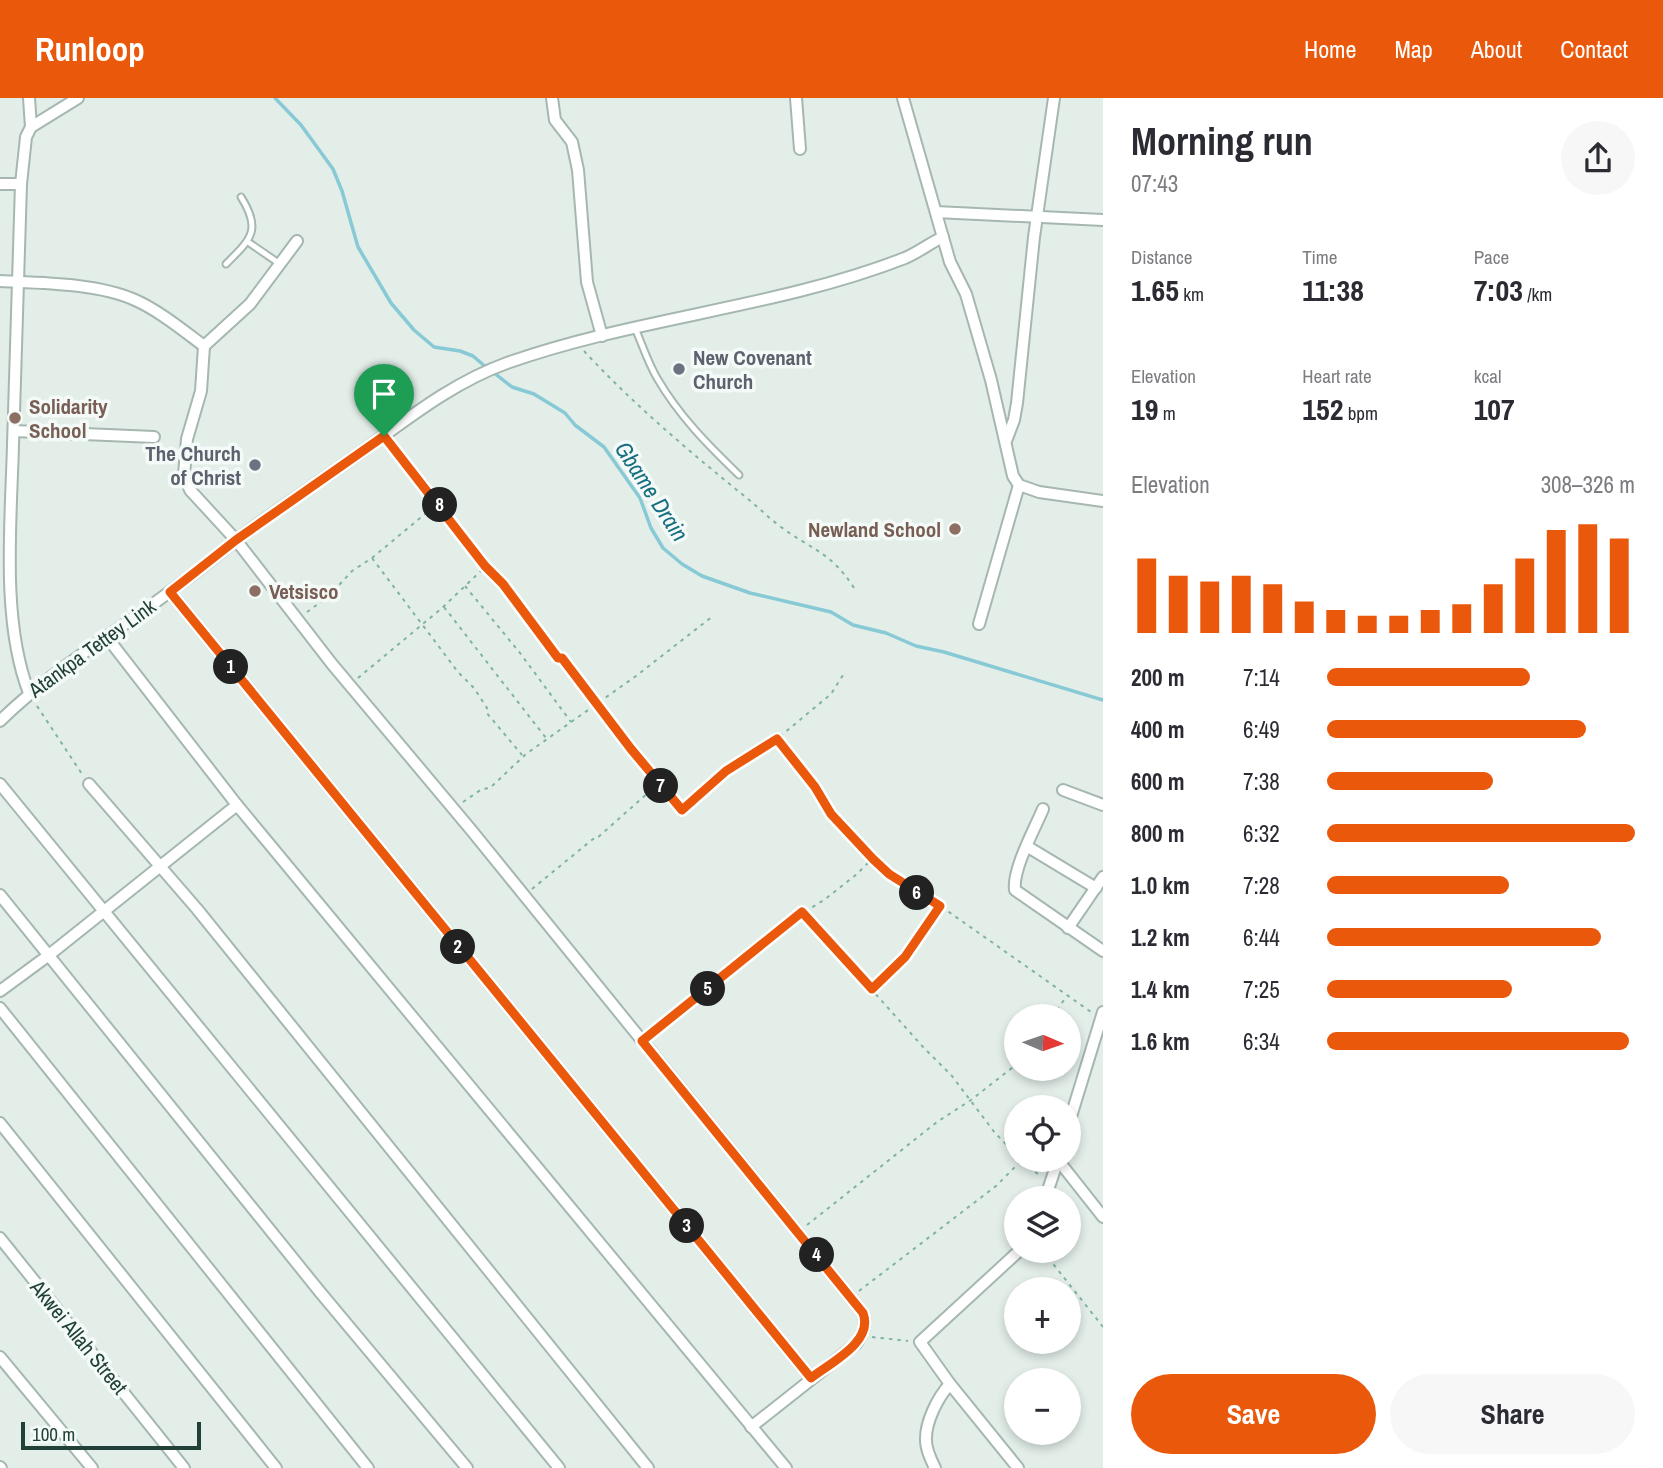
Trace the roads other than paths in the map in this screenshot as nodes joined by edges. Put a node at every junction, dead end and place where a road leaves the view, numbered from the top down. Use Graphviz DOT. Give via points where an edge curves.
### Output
graph roads {
  1 [pos="29,98"];
  2 [pos="78,98"];
  3 [pos="552,98"];
  4 [pos="796,98"];
  5 [pos="903,98"];
  6 [pos="1054,98"];
  7 [pos="31,127"];
  8 [pos="800,149"];
  9 [pos="0,184"];
  10 [pos="21,184"];
  11 [pos="241,197"];
  12 [pos="936,212"];
  13 [pos="1038,216"];
  14 [pos="1103,220"];
  15 [pos="943,237"];
  16 [pos="297,241"];
  17 [pos="248,242"];
  18 [pos="226,264"];
  19 [pos="280,264"];
  20 [pos="0,281"];
  21 [pos="18,282"];
  22 [pos="635,328"];
  23 [pos="602,336"];
  24 [pos="204,346"];
  25 [pos="14,431"];
  26 [pos="154,437"];
  27 [pos="1006,441"];
  28 [pos="740,475"];
  29 [pos="1019,485"];
  30 [pos="1103,501"];
  31 [pos="236,540"];
  32 [pos="170,592"];
  33 [pos="979,624"];
  34 [pos="106,636"];
  35 [pos="29,693"];
  36 [pos="0,721"];
  37 [pos="0,784"];
  38 [pos="89,784"];
  39 [pos="1063,790"];
  40 [pos="237,805"];
  41 [pos="1103,805"];
  42 [pos="1043,808"];
  43 [pos="1028,847"];
  44 [pos="160,867"];
  45 [pos="1103,877"];
  46 [pos="1096,888"];
  47 [pos="0,895"];
  48 [pos="104,912"];
  49 [pos="1068,928"];
  50 [pos="1103,951"];
  51 [pos="49,955"];
  52 [pos="0,991"];
  53 [pos="0,1008"];
  54 [pos="1102,1015"];
  55 [pos="1078,1095"];
  56 [pos="0,1123"];
  57 [pos="1067,1172"];
  58 [pos="1103,1217"];
  59 [pos="0,1238"];
  60 [pos="1006,1263"];
  61 [pos="0,1357"];
  62 [pos="811,1378"];
  63 [pos="950,1384"];
  64 [pos="751,1427"];
  65 [pos="92,1468"];
  66 [pos="184,1468"];
  67 [pos="276,1468"];
  68 [pos="368,1468"];
  69 [pos="467,1468"];
  70 [pos="558,1468"];
  71 [pos="648,1468"];
  72 [pos="786,1468"];
  73 [pos="935,1468"];
  74 [pos="1018,1468"];
  1 -- 7 [label="street"];
  2 -- 7 [label="street"];
  3 -- 23 [label="street" via="555,120 572,142 578,170 587,282"];
  4 -- 8 [label="street"];
  5 -- 12 [label="street"];
  6 -- 13 [label="street"];
  7 -- 10 [label="street"];
  9 -- 10 [label="street"];
  10 -- 21 [label="street"];
  11 -- 17 [label="lane" via="252,215"];
  12 -- 13 [label="street"];
  12 -- 15 [label="street"];
  13 -- 14 [label="street"];
  13 -- 27 [label="street" via="1017,403"];
  15 -- 22 [label="street, Atankpa Tettey Link" via="911,255 858,274"];
  15 -- 27 [label="street" via="966,294"];
  16 -- 19 [label="street"];
  17 -- 18 [label="lane"];
  17 -- 19 [label="lane"];
  19 -- 24 [label="street" via="250,304"];
  20 -- 21 [label="street"];
  21 -- 24 [label="street" via="98,289 136,300"];
  21 -- 25 [label="street"];
  22 -- 23 [label="street, Atankpa Tettey Link"];
  22 -- 28 [label="lane" via="677,410"];
  23 -- 31 [label="street, Atankpa Tettey Link" via="505,364 461,384"];
  24 -- 31 [label="street" via="201,391 187,439 184,475 190,489"];
  25 -- 26 [label="street"];
  25 -- 35 [label="street" via="10,540 14,637"];
  27 -- 29 [label="street"];
  29 -- 30 [label="street"];
  29 -- 33 [label="street"];
  31 -- 32 [label="street, Atankpa Tettey Link"];
  31 -- 62 [label="street" via="349,685 851,1298 866,1320 861,1336"];
  32 -- 34 [label="street, Atankpa Tettey Link"];
  32 -- 62 [label="street"];
  34 -- 35 [label="street, Atankpa Tettey Link"];
  34 -- 40 [label="street"];
  35 -- 36 [label="street, Atankpa Tettey Link"];
  37 -- 48 [label="street"];
  38 -- 44 [label="street"];
  39 -- 41 [label="street"];
  40 -- 44 [label="street"];
  40 -- 64 [label="street"];
  42 -- 43 [label="street"];
  43 -- 46 [label="street"];
  43 -- 49 [label="street" via="1015,890"];
  44 -- 48 [label="street"];
  44 -- 71 [label="street"];
  45 -- 46 [label="street"];
  46 -- 49 [label="street"];
  47 -- 51 [label="street"];
  48 -- 51 [label="street"];
  48 -- 70 [label="street"];
  49 -- 50 [label="street"];
  51 -- 52 [label="street"];
  51 -- 69 [label="street"];
  53 -- 68 [label="street"];
  54 -- 55 [label="street"];
  56 -- 67 [label="street"];
  57 -- 58 [label="street"];
  59 -- 66 [label="street, Akwei Allah Street"];
  60 -- 63 [label="street" via="920,1342"];
  61 -- 65 [label="street"];
  62 -- 64 [label="street"];
  63 -- 73 [label="street" via="927,1430"];
  63 -- 74 [label="street"];
  64 -- 72 [label="street"];
}
